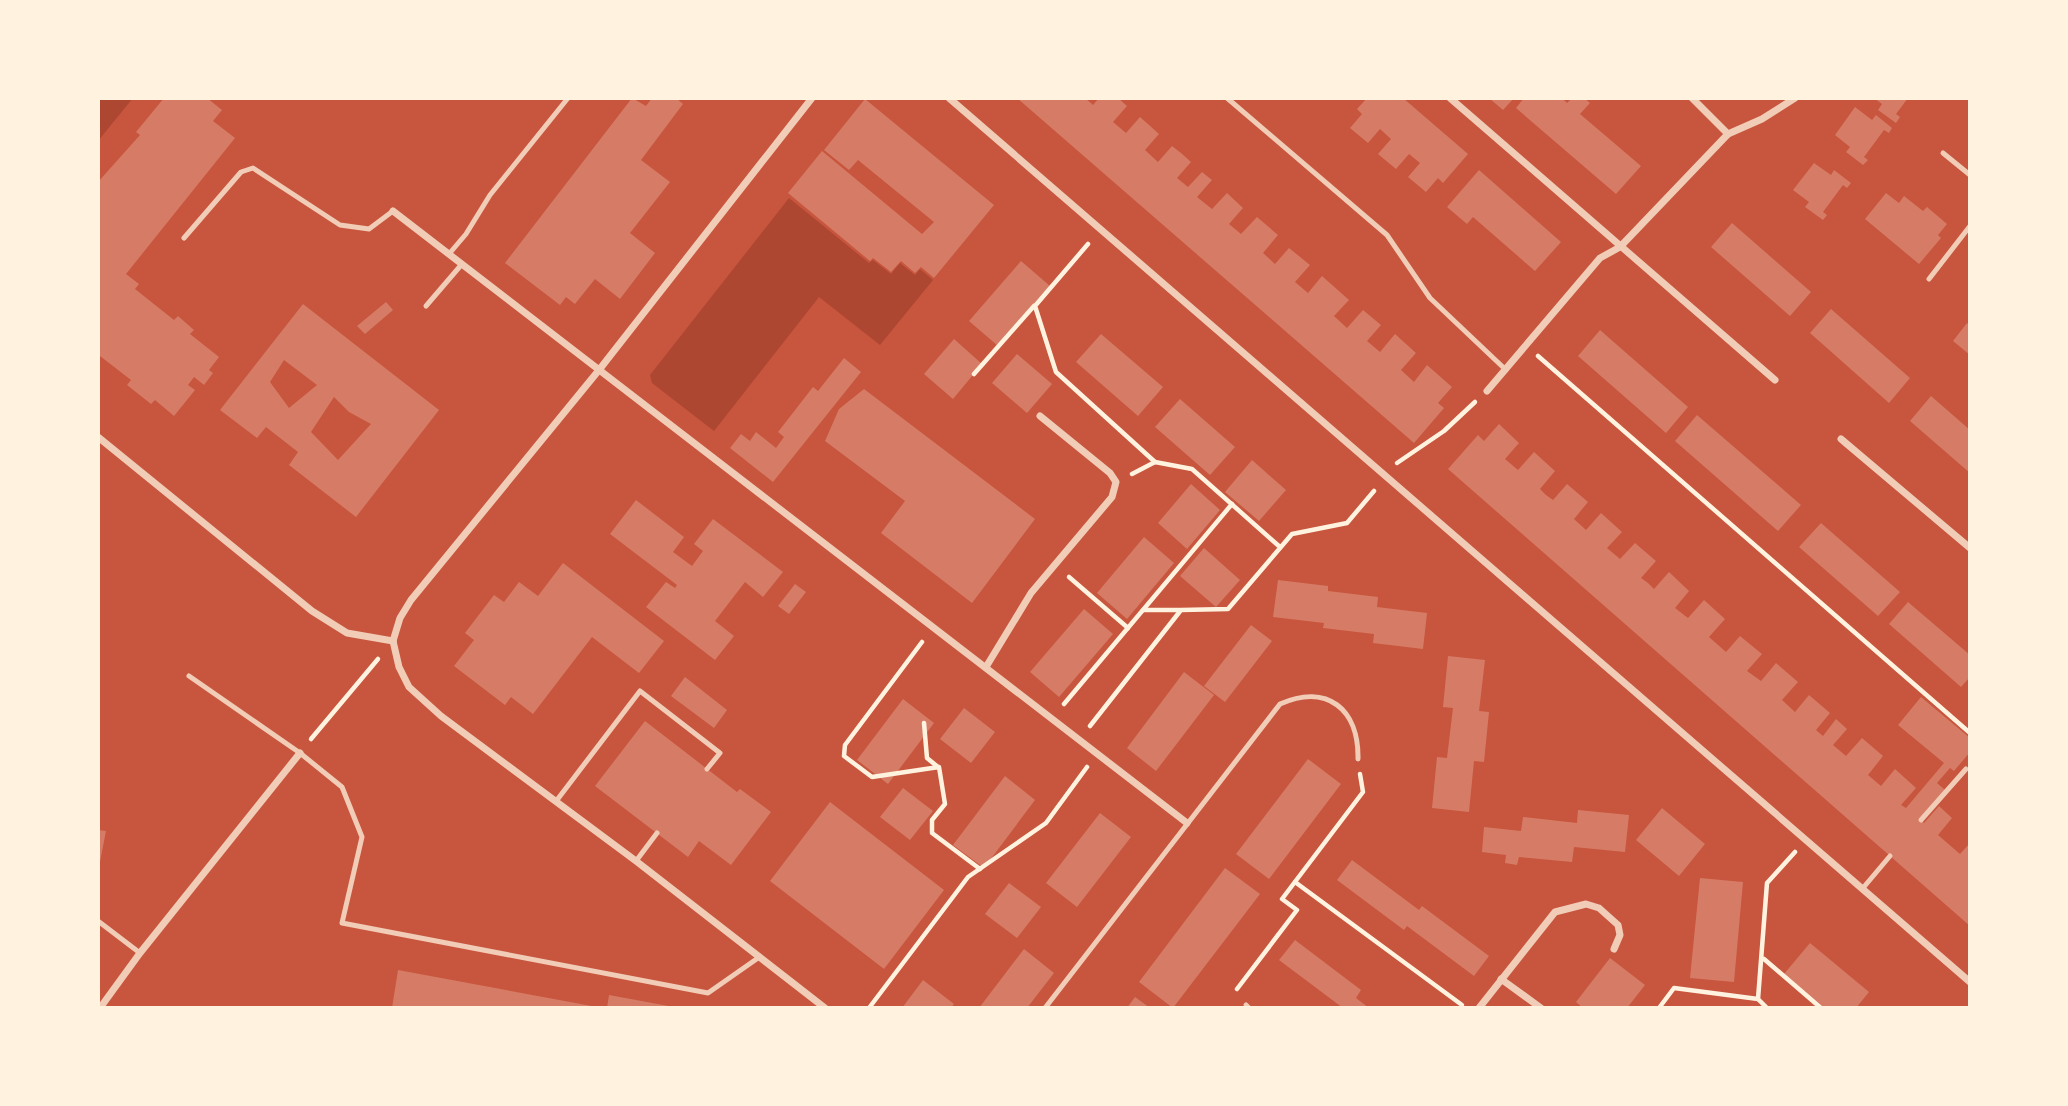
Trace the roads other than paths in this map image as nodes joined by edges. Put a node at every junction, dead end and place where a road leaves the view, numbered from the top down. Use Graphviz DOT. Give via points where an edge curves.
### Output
graph roads {
  1 [pos="568,98"];
  2 [pos="812,98"];
  3 [pos="949,98"];
  4 [pos="1227,98"];
  5 [pos="1450,98"];
  6 [pos="1692,98"];
  7 [pos="1795,98"];
  8 [pos="1728,134"];
  9 [pos="1943,153"];
  10 [pos="1970,175"];
  11 [pos="393,211"];
  12 [pos="1970,226"];
  13 [pos="184,238"];
  14 [pos="1620,247"];
  15 [pos="449,254"];
  16 [pos="462,264"];
  17 [pos="1929,279"];
  18 [pos="426,306"];
  19 [pos="599,370"];
  20 [pos="1506,370"];
  21 [pos="1775,380"];
  22 [pos="1487,391"];
  23 [pos="1040,416"];
  24 [pos="98,437"];
  25 [pos="1841,439"];
  26 [pos="1970,548"];
  27 [pos="393,641"];
  28 [pos="986,667"];
  29 [pos="189,676"];
  30 [pos="300,753"];
  31 [pos="1358,759"];
  32 [pos="707,769"];
  33 [pos="1966,769"];
  34 [pos="557,800"];
  35 [pos="1921,820"];
  36 [pos="1186,823"];
  37 [pos="657,834"];
  38 [pos="1890,856"];
  39 [pos="636,861"];
  40 [pos="1863,888"];
  41 [pos="98,920"];
  42 [pos="1614,949"];
  43 [pos="140,953"];
  44 [pos="758,958"];
  45 [pos="1501,979"];
  46 [pos="1970,982"];
  47 [pos="100,1008"];
  48 [pos="825,1008"];
  49 [pos="1045,1008"];
  50 [pos="1479,1008"];
  51 [pos="1541,1008"];
  1 -- 15 [label="lane"];
  2 -- 19 [label="street"];
  3 -- 40 [label="street"];
  4 -- 20 [label="lane" via="1387,235 1430,298"];
  5 -- 14 [label="street"];
  6 -- 8 [label="street"];
  7 -- 8 [label="street"];
  8 -- 14 [label="street"];
  9 -- 10 [label="lane"];
  11 -- 13 [label="lane" via="369,229 340,226 253,168 241,172"];
  11 -- 15 [label="street"];
  12 -- 17 [label="lane"];
  14 -- 20 [label="street" via="1600,258"];
  14 -- 21 [label="street"];
  15 -- 16 [label="street"];
  16 -- 18 [label="lane"];
  16 -- 19 [label="street"];
  19 -- 27 [label="street" via="411,600"];
  19 -- 28 [label="street"];
  20 -- 22 [label="street"];
  23 -- 28 [label="street" via="1116,482 1112,497 1031,593"];
  24 -- 27 [label="street" via="312,611 346,633"];
  25 -- 26 [label="street"];
  27 -- 34 [label="street" via="398,667 409,687 441,716"];
  28 -- 36 [label="street"];
  29 -- 30 [label="lane"];
  30 -- 43 [label="street"];
  30 -- 44 [label="lane" via="342,787 362,837 342,923 708,993"];
  31 -- 36 [label="lane" via="1354,725 1345,711 1314,695 1296,697 1280,704"];
  32 -- 34 [label="lane" via="719,753 640,691"];
  33 -- 35 [label="lane"];
  34 -- 39 [label="street"];
  36 -- 49 [label="lane"];
  37 -- 39 [label="lane"];
  38 -- 40 [label="lane"];
  39 -- 44 [label="street"];
  40 -- 46 [label="street"];
  41 -- 43 [label="lane"];
  42 -- 45 [label="street" via="1620,936 1610,916 1586,904 1573,906 1555,912"];
  43 -- 47 [label="street"];
  44 -- 48 [label="street"];
  45 -- 50 [label="street"];
  45 -- 51 [label="street"];
}
